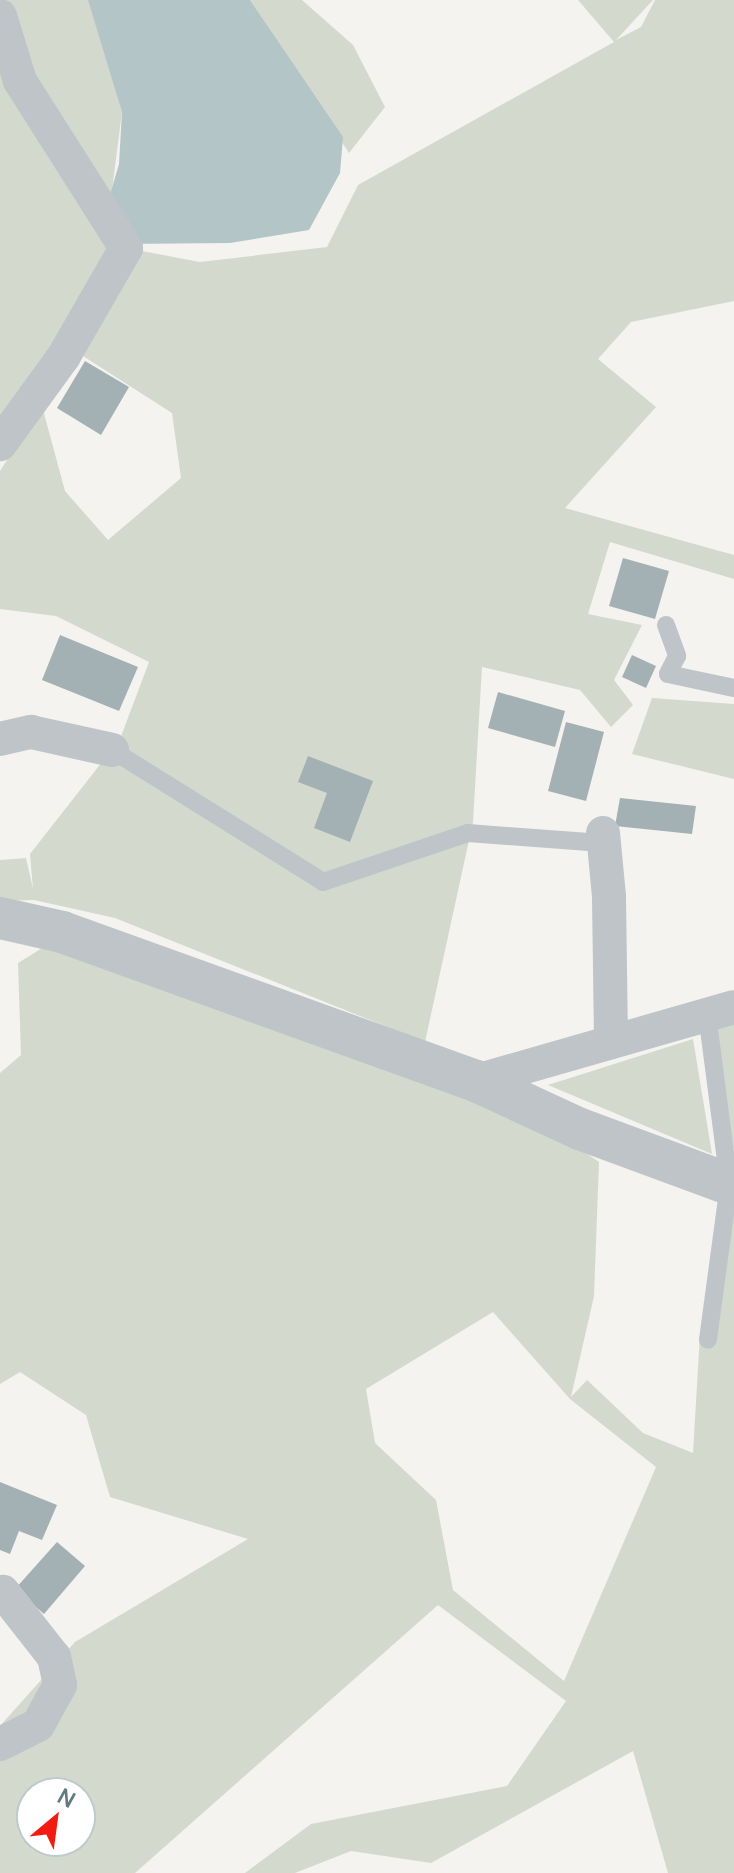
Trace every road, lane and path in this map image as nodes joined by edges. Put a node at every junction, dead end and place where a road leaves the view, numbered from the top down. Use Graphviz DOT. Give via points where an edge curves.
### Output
graph roads {
  1 [pos="0,16"];
  2 [pos="0,444"];
  3 [pos="666,625"];
  4 [pos="734,688"];
  5 [pos="0,739"];
  6 [pos="112,750"];
  7 [pos="596,837"];
  8 [pos="0,918"];
  9 [pos="721,1010"];
  10 [pos="611,1042"];
  11 [pos="476,1081"];
  12 [pos="731,1185"];
  13 [pos="708,1340"];
  14 [pos="3,1592"];
  15 [pos="0,1744"];
  1 -- 2 [label="street" via="20,81 126,248 64,356"];
  3 -- 4 [label="lane" via="677,656 668,674"];
  5 -- 6 [label="street" via="31,732"];
  6 -- 7 [label="lane" via="323,882 468,833"];
  7 -- 10 [label="street" via="609,897"];
  8 -- 11 [label="street" via="62,932"];
  9 -- 10 [label="street"];
  9 -- 12 [label="lane"];
  10 -- 11 [label="street"];
  11 -- 12 [label="street" via="580,1129"];
  12 -- 13 [label="lane"];
  14 -- 15 [label="street" via="54,1657 60,1685 38,1725"];
}
